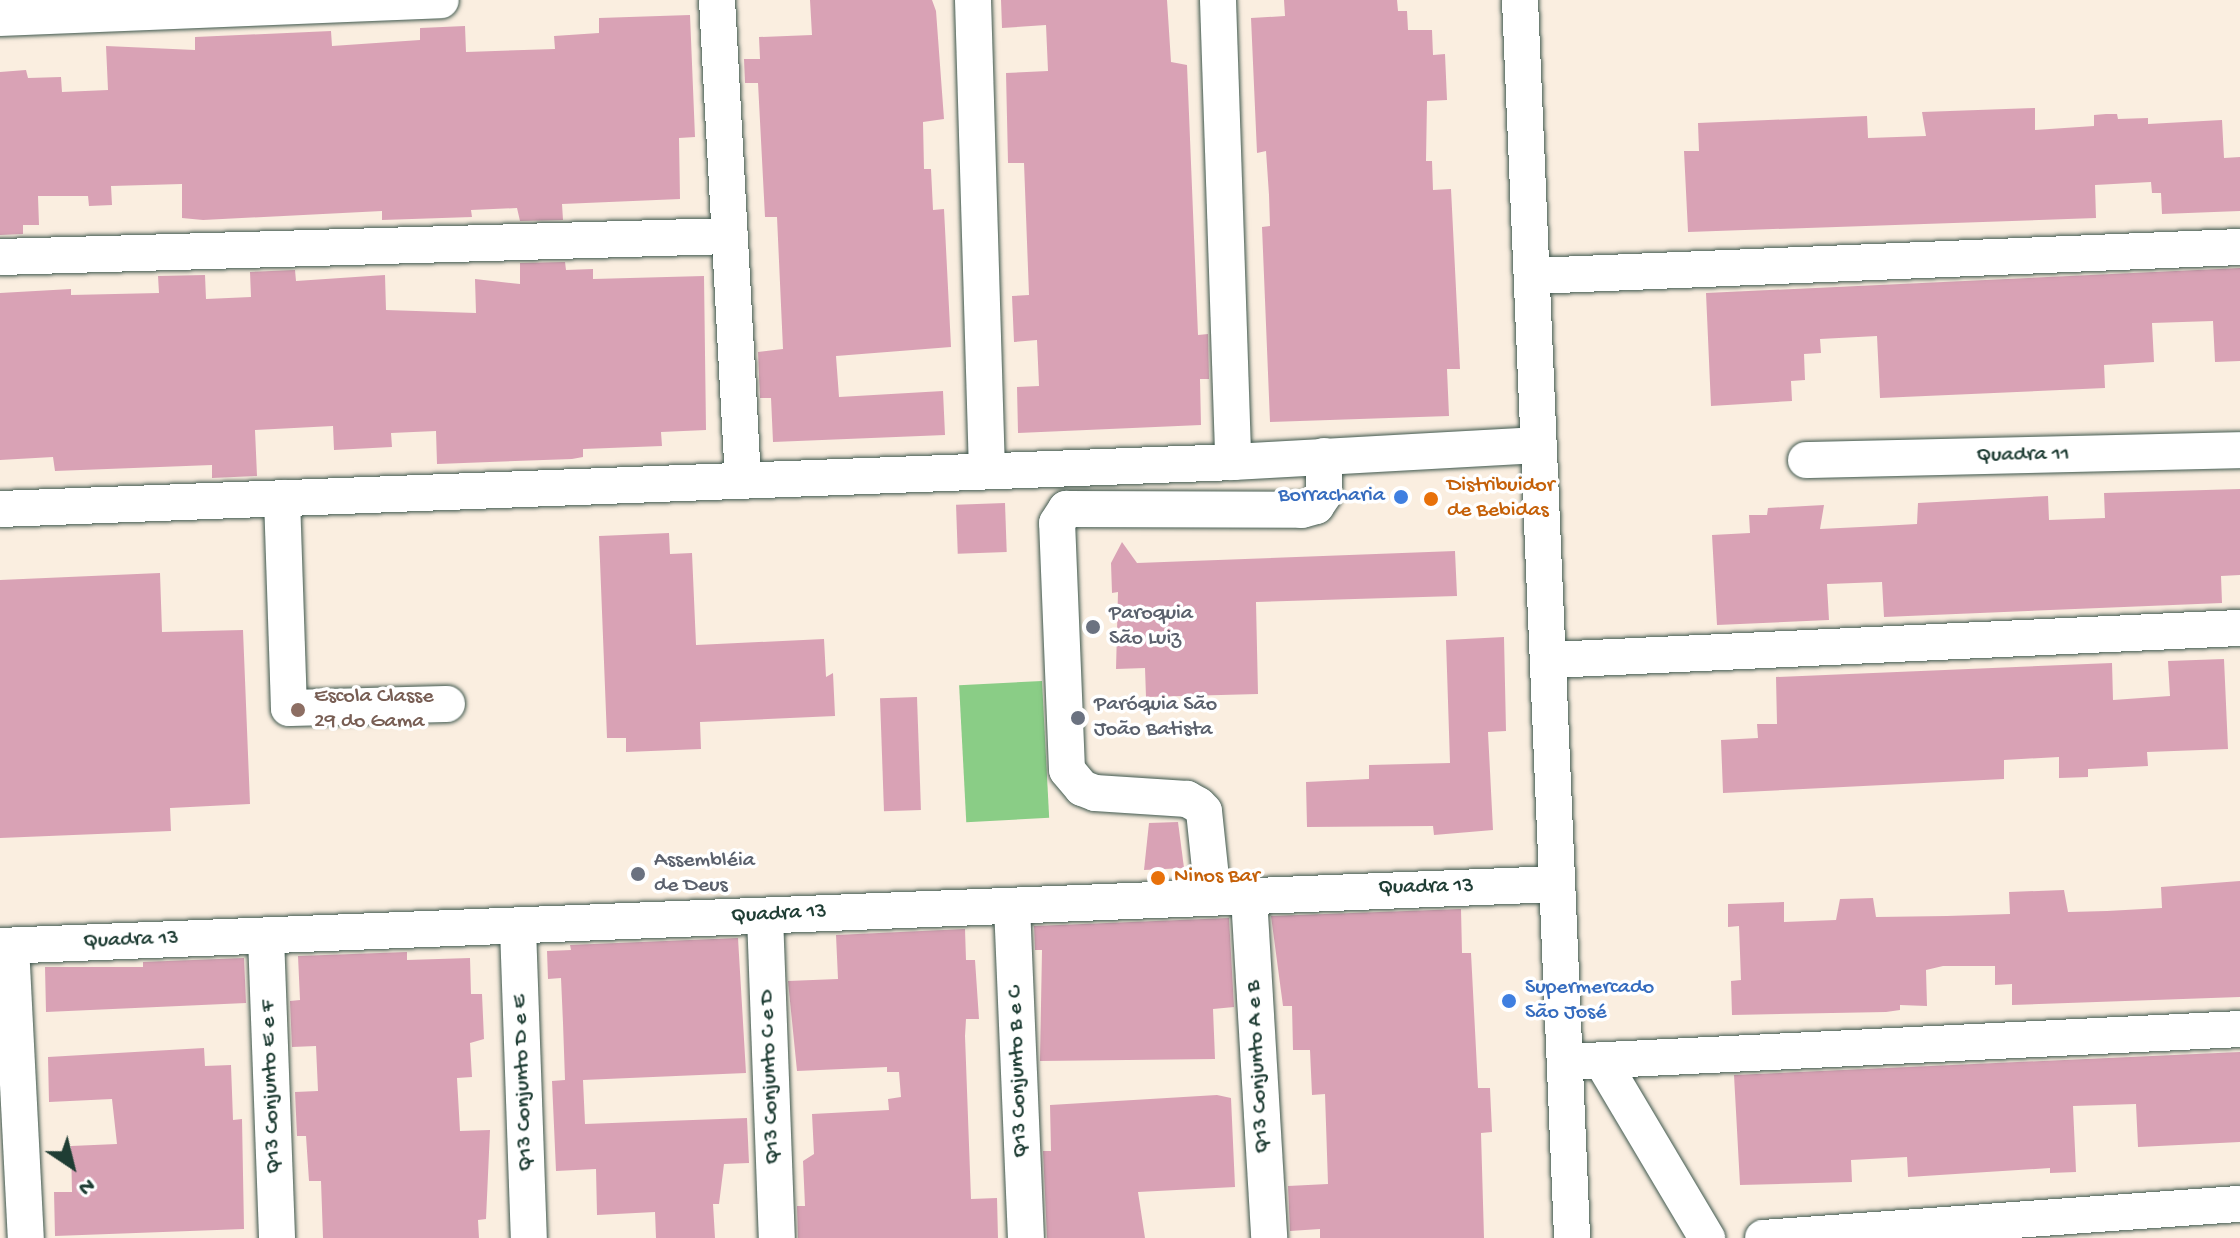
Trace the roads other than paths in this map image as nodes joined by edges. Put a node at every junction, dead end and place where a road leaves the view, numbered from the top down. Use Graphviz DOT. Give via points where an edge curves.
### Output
graph roads {
  1 [pos="441,0"];
  2 [pos="717,0"];
  3 [pos="973,0"];
  4 [pos="1218,0"];
  5 [pos="1520,0"];
  6 [pos="0,18"];
  7 [pos="730,236"];
  8 [pos="2240,247"];
  9 [pos="0,257"];
  10 [pos="1533,276"];
  11 [pos="1539,445"];
  12 [pos="2240,450"];
  13 [pos="1324,456"];
  14 [pos="1806,460"];
  15 [pos="1233,462"];
  16 [pos="987,469"];
  17 [pos="743,478"];
  18 [pos="282,498"];
  19 [pos="0,509"];
  20 [pos="2240,628"];
  21 [pos="1550,660"];
  22 [pos="447,704"];
  23 [pos="1557,884"];
  24 [pos="1213,897"];
  25 [pos="1249,897"];
  26 [pos="1012,906"];
  27 [pos="765,916"];
  28 [pos="518,928"];
  29 [pos="266,937"];
  30 [pos="6,946"];
  31 [pos="2240,1029"];
  32 [pos="1566,1062"];
  33 [pos="1603,1063"];
  34 [pos="2240,1204"];
  35 [pos="26,1238"];
  36 [pos="277,1238"];
  37 [pos="529,1238"];
  38 [pos="777,1238"];
  39 [pos="1026,1238"];
  40 [pos="1269,1238"];
  41 [pos="1572,1238"];
  42 [pos="1707,1238"];
  43 [pos="1763,1238"];
  1 -- 6 [label="street"];
  2 -- 7 [label="street"];
  3 -- 16 [label="street"];
  4 -- 15 [label="street"];
  5 -- 10 [label="street"];
  7 -- 9 [label="street"];
  7 -- 17 [label="street"];
  8 -- 10 [label="street"];
  10 -- 11 [label="street"];
  11 -- 13 [label="street"];
  11 -- 21 [label="street"];
  12 -- 14 [label="street, Quadra 11"];
  13 -- 15 [label="street"];
  13 -- 24 [label="street" via="1324,494 1316,506 1302,510 1066,509 1057,523 1067,770 1073,781 1095,793 1187,799 1198,805 1204,811"];
  15 -- 16 [label="street"];
  16 -- 17 [label="street"];
  17 -- 18 [label="street"];
  18 -- 19 [label="street"];
  18 -- 22 [label="street" via="289,708"];
  20 -- 21 [label="street"];
  21 -- 23 [label="street"];
  23 -- 25 [label="street, Quadra 13"];
  23 -- 32 [label="street"];
  24 -- 25 [label="street, Quadra 13"];
  24 -- 26 [label="street, Quadra 13"];
  25 -- 40 [label="street, Q13 Conjunto A e B"];
  26 -- 27 [label="street, Quadra 13"];
  26 -- 39 [label="street, Q13 Conjunto B e C"];
  27 -- 28 [label="street, Quadra 13"];
  27 -- 38 [label="street, Q13 Conjunto C e D"];
  28 -- 29 [label="street, Quadra 13"];
  28 -- 37 [label="street, Q13 Conjunto D e E"];
  29 -- 30 [label="street, Quadra 13"];
  29 -- 36 [label="street, Q13 Conjunto E e F"];
  30 -- 35 [label="street"];
  31 -- 33 [label="street"];
  32 -- 33 [label="street"];
  32 -- 41 [label="street"];
  33 -- 42 [label="street"];
  34 -- 43 [label="street"];
}
